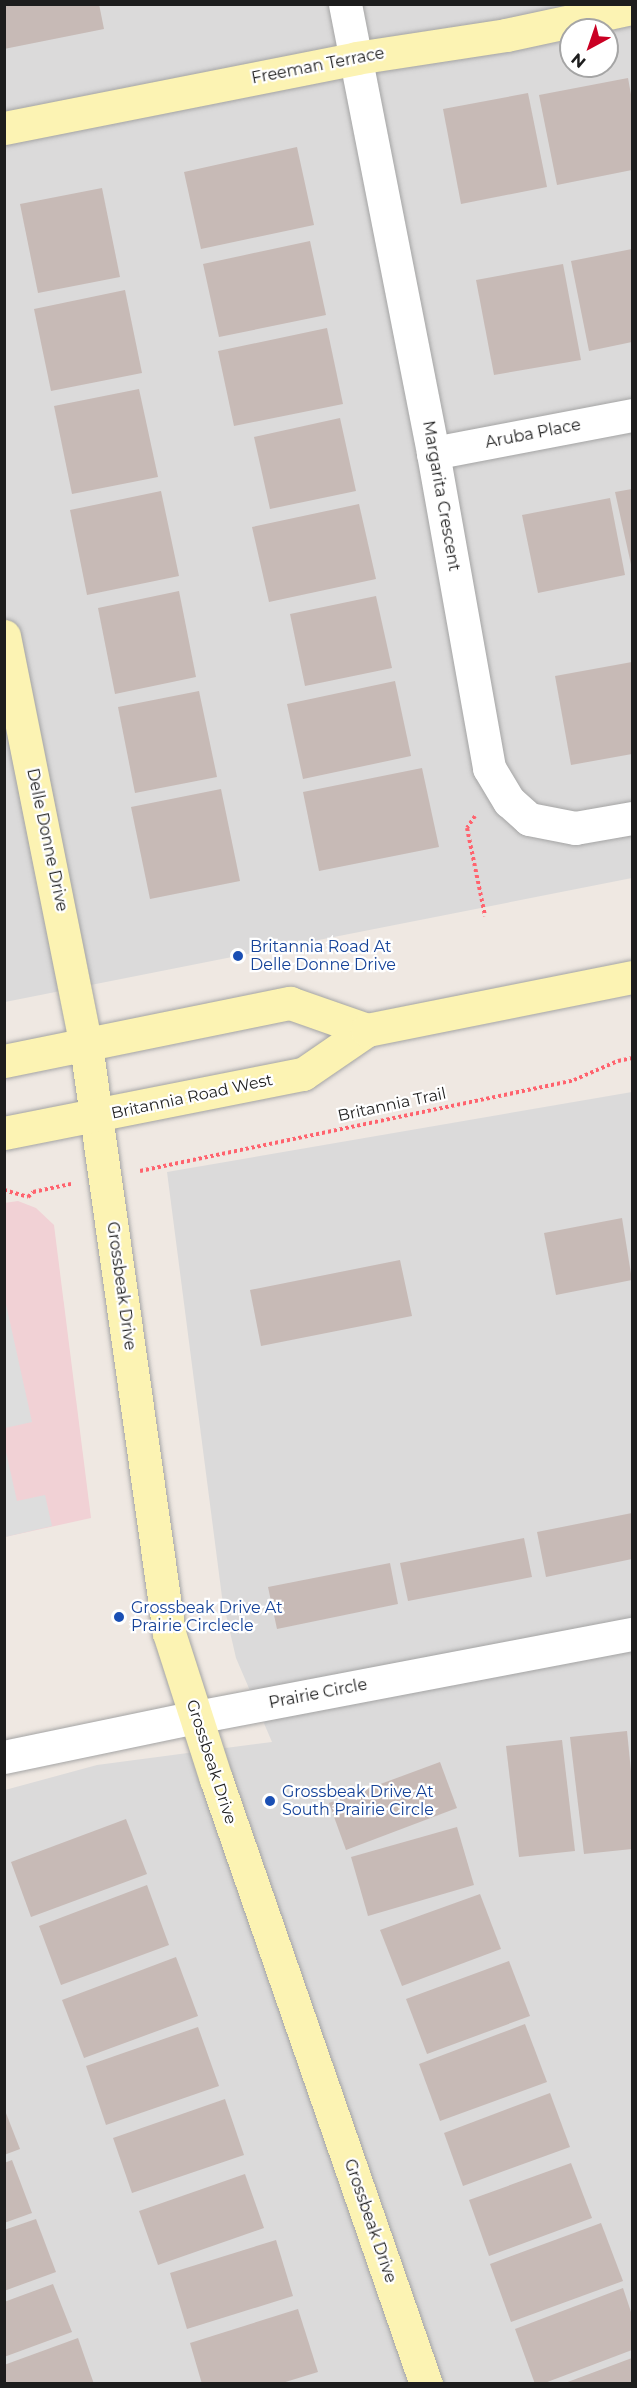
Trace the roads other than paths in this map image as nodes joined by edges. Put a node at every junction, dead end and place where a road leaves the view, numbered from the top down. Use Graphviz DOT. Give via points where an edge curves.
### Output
graph roads {
  1 [pos="345,4"];
  2 [pos="633,8"];
  3 [pos="356,58"];
  4 [pos="4,128"];
  5 [pos="633,415"];
  6 [pos="434,453"];
  7 [pos="4,636"];
  8 [pos="633,818"];
  9 [pos="633,976"];
  10 [pos="367,1030"];
  11 [pos="86,1045"];
  12 [pos="4,1061"];
  13 [pos="98,1116"];
  14 [pos="4,1133"];
  15 [pos="633,1634"];
  16 [pos="196,1717"];
  17 [pos="4,1757"];
  18 [pos="426,2384"];
  1 -- 3 [label="street"];
  2 -- 3 [label="street, Freeman Terrace" via="506,35"];
  3 -- 4 [label="street, Freeman Terrace"];
  3 -- 6 [label="street, Margarita Crescent"];
  5 -- 6 [label="street, Aruba Place"];
  6 -- 8 [label="street, Margarita Crescent" via="489,768 509,801 529,819 575,828"];
  7 -- 11 [label="street, Delle Donne Drive"];
  9 -- 10 [label="street, Britannia Road West"];
  10 -- 11 [label="street" via="290,1003"];
  10 -- 13 [label="street, Britannia Road West" via="303,1074"];
  11 -- 12 [label="street"];
  11 -- 13 [label="street, Delle Donne Drive"];
  13 -- 14 [label="street, Britannia Road West"];
  13 -- 16 [label="street, Grossbeak Drive" via="169,1633"];
  15 -- 16 [label="street, Prairie Circle"];
  16 -- 17 [label="street, Prairie Circle"];
  16 -- 18 [label="street, Grossbeak Drive"];
}
